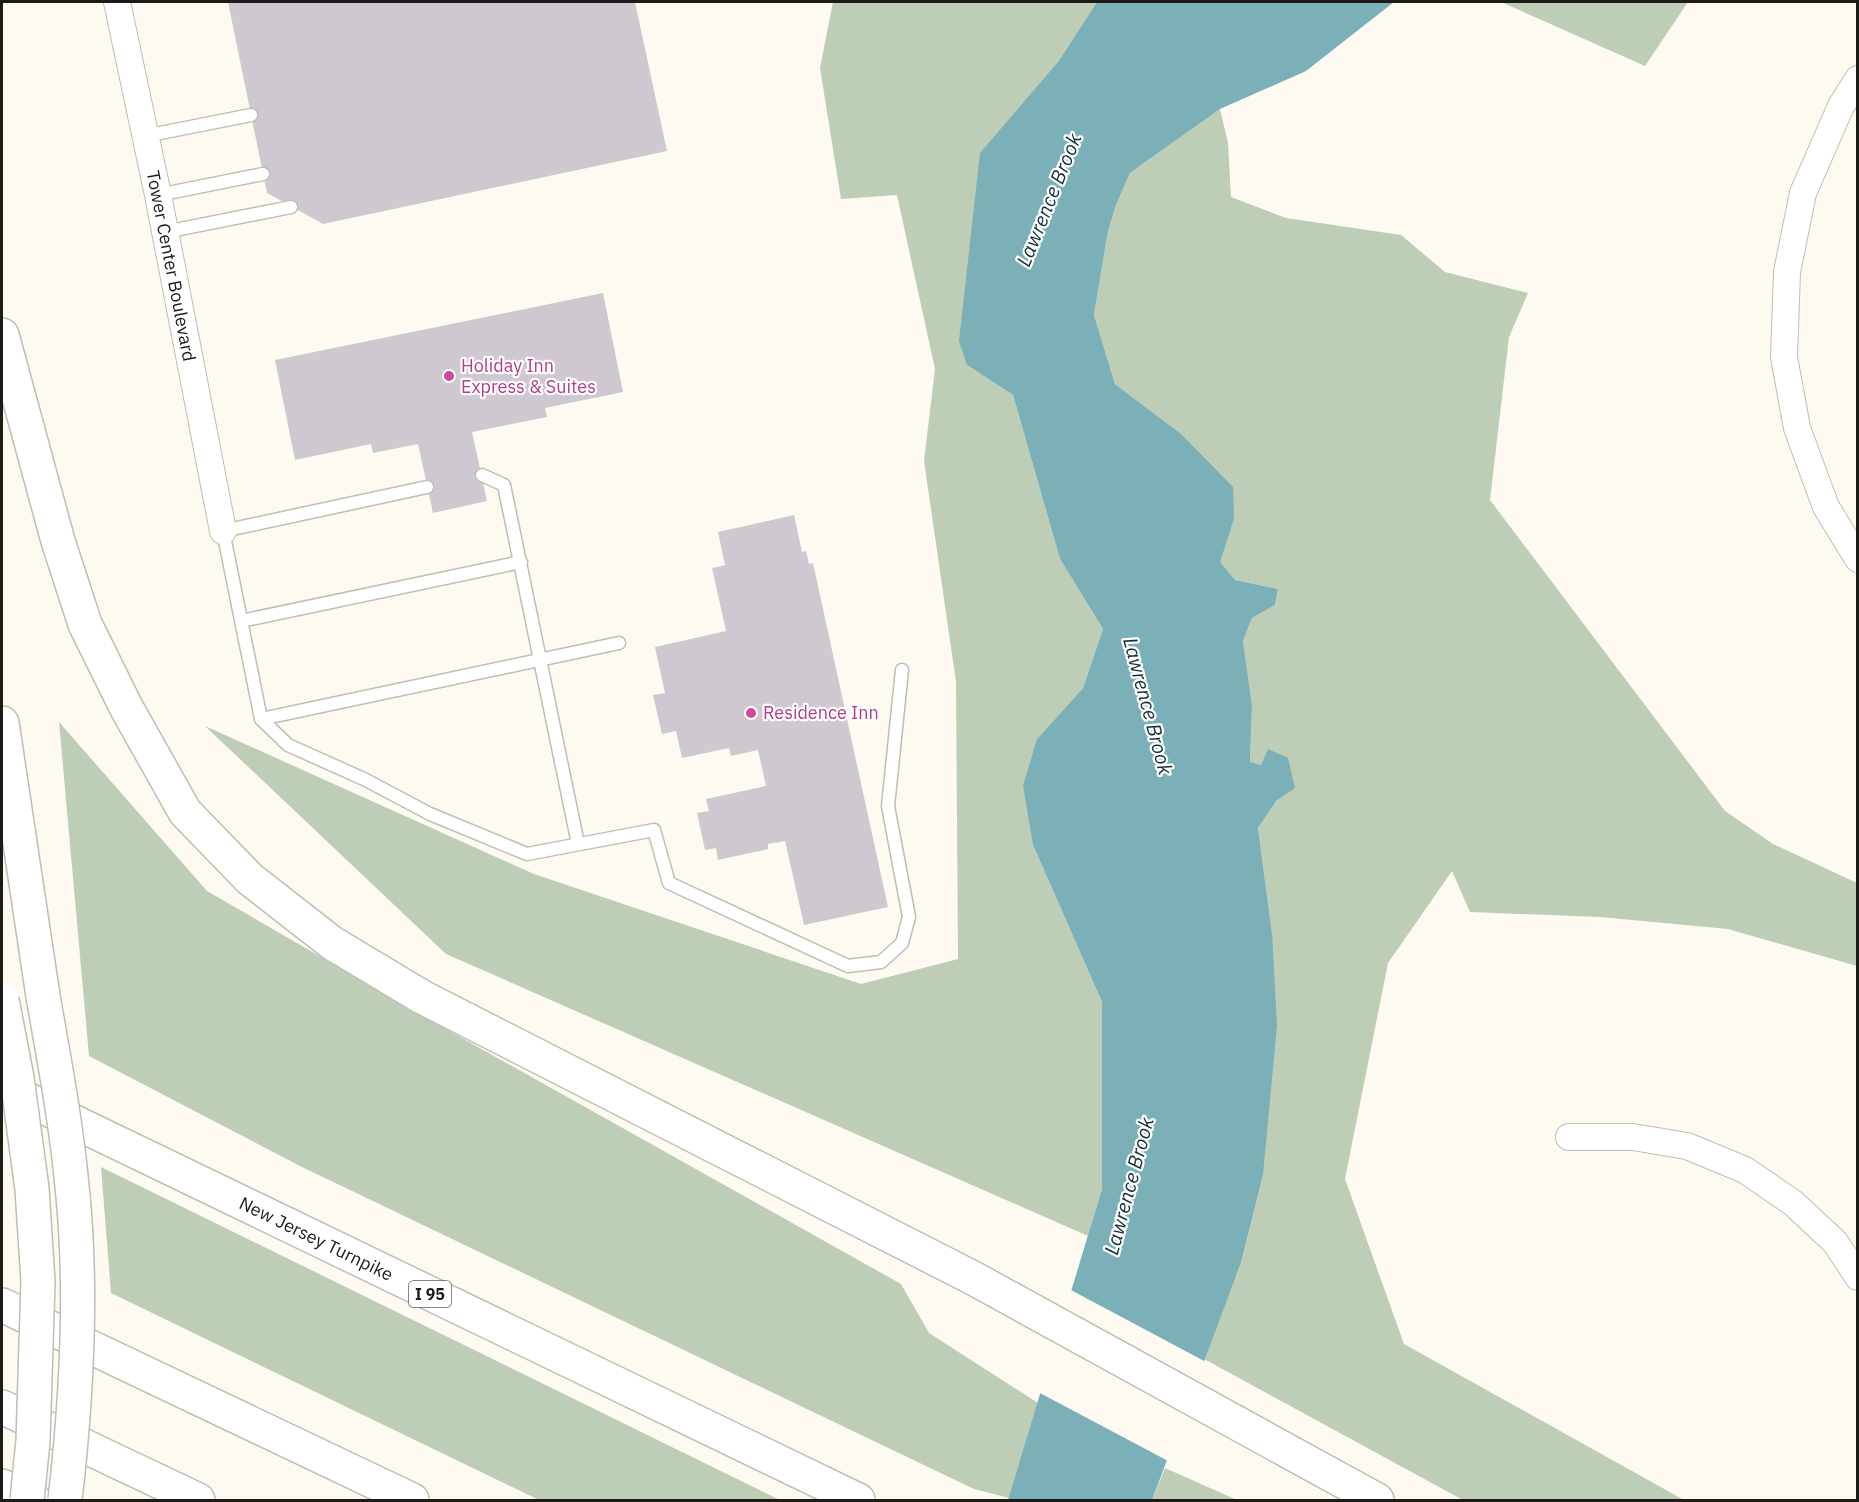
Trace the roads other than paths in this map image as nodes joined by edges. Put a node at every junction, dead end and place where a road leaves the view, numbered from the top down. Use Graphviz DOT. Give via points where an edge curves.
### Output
graph roads {
  1 [pos="117,2"];
  2 [pos="1857,79"];
  3 [pos="251,115"];
  4 [pos="145,136"];
  5 [pos="263,174"];
  6 [pos="158,195"];
  7 [pos="291,207"];
  8 [pos="165,232"];
  9 [pos="2,335"];
  10 [pos="482,475"];
  11 [pos="427,487"];
  12 [pos="223,531"];
  13 [pos="1857,559"];
  14 [pos="521,562"];
  15 [pos="241,621"];
  16 [pos="619,643"];
  17 [pos="541,661"];
  18 [pos="902,670"];
  19 [pos="261,718"];
  20 [pos="2,723"];
  21 [pos="578,844"];
  22 [pos="2,1000"];
  23 [pos="2,1087"];
  24 [pos="1569,1137"];
  25 [pos="1857,1277"];
  26 [pos="2,1305"];
  27 [pos="2,1407"];
  28 [pos="2,1486"];
  29 [pos="27,1500"];
  30 [pos="34,1500"];
  31 [pos="65,1500"];
  32 [pos="198,1500"];
  33 [pos="412,1500"];
  34 [pos="858,1500"];
  35 [pos="1377,1500"];
  1 -- 4 [label="street, Tower Center Boulevard"];
  2 -- 13 [label="street" via="1803,193 1787,272 1784,357 1797,428 1826,507"];
  3 -- 4 [label="lane"];
  4 -- 6 [label="street, Tower Center Boulevard"];
  5 -- 6 [label="lane"];
  6 -- 8 [label="street, Tower Center Boulevard"];
  7 -- 8 [label="lane"];
  8 -- 12 [label="street, Tower Center Boulevard"];
  9 -- 35 [label="highway" via="58,541 85,624 185,812 250,879 332,943 422,997 973,1278"];
  10 -- 14 [label="lane" via="504,485"];
  11 -- 12 [label="lane"];
  12 -- 15 [label="lane"];
  14 -- 15 [label="lane"];
  14 -- 17 [label="lane"];
  15 -- 19 [label="lane"];
  16 -- 17 [label="lane"];
  17 -- 19 [label="lane"];
  17 -- 21 [label="lane"];
  18 -- 21 [label="lane" via="888,806 909,917 902,942 881,962 848,966 669,883 654,830"];
  19 -- 21 [label="lane" via="288,745 430,814 527,854"];
  20 -- 31 [label="highway, bridge" via="72,1186 78,1287 76,1394"];
  22 -- 29 [label="highway, bridge" via="32,1189 38,1281 33,1441"];
  23 -- 34 [label="highway, New Jersey Turnpike / I 95"];
  24 -- 25 [label="street" via="1634,1137 1687,1146 1745,1170 1793,1203 1835,1242"];
  26 -- 33 [label="highway"];
  27 -- 32 [label="highway"];
  28 -- 30 [label="highway"];
}
